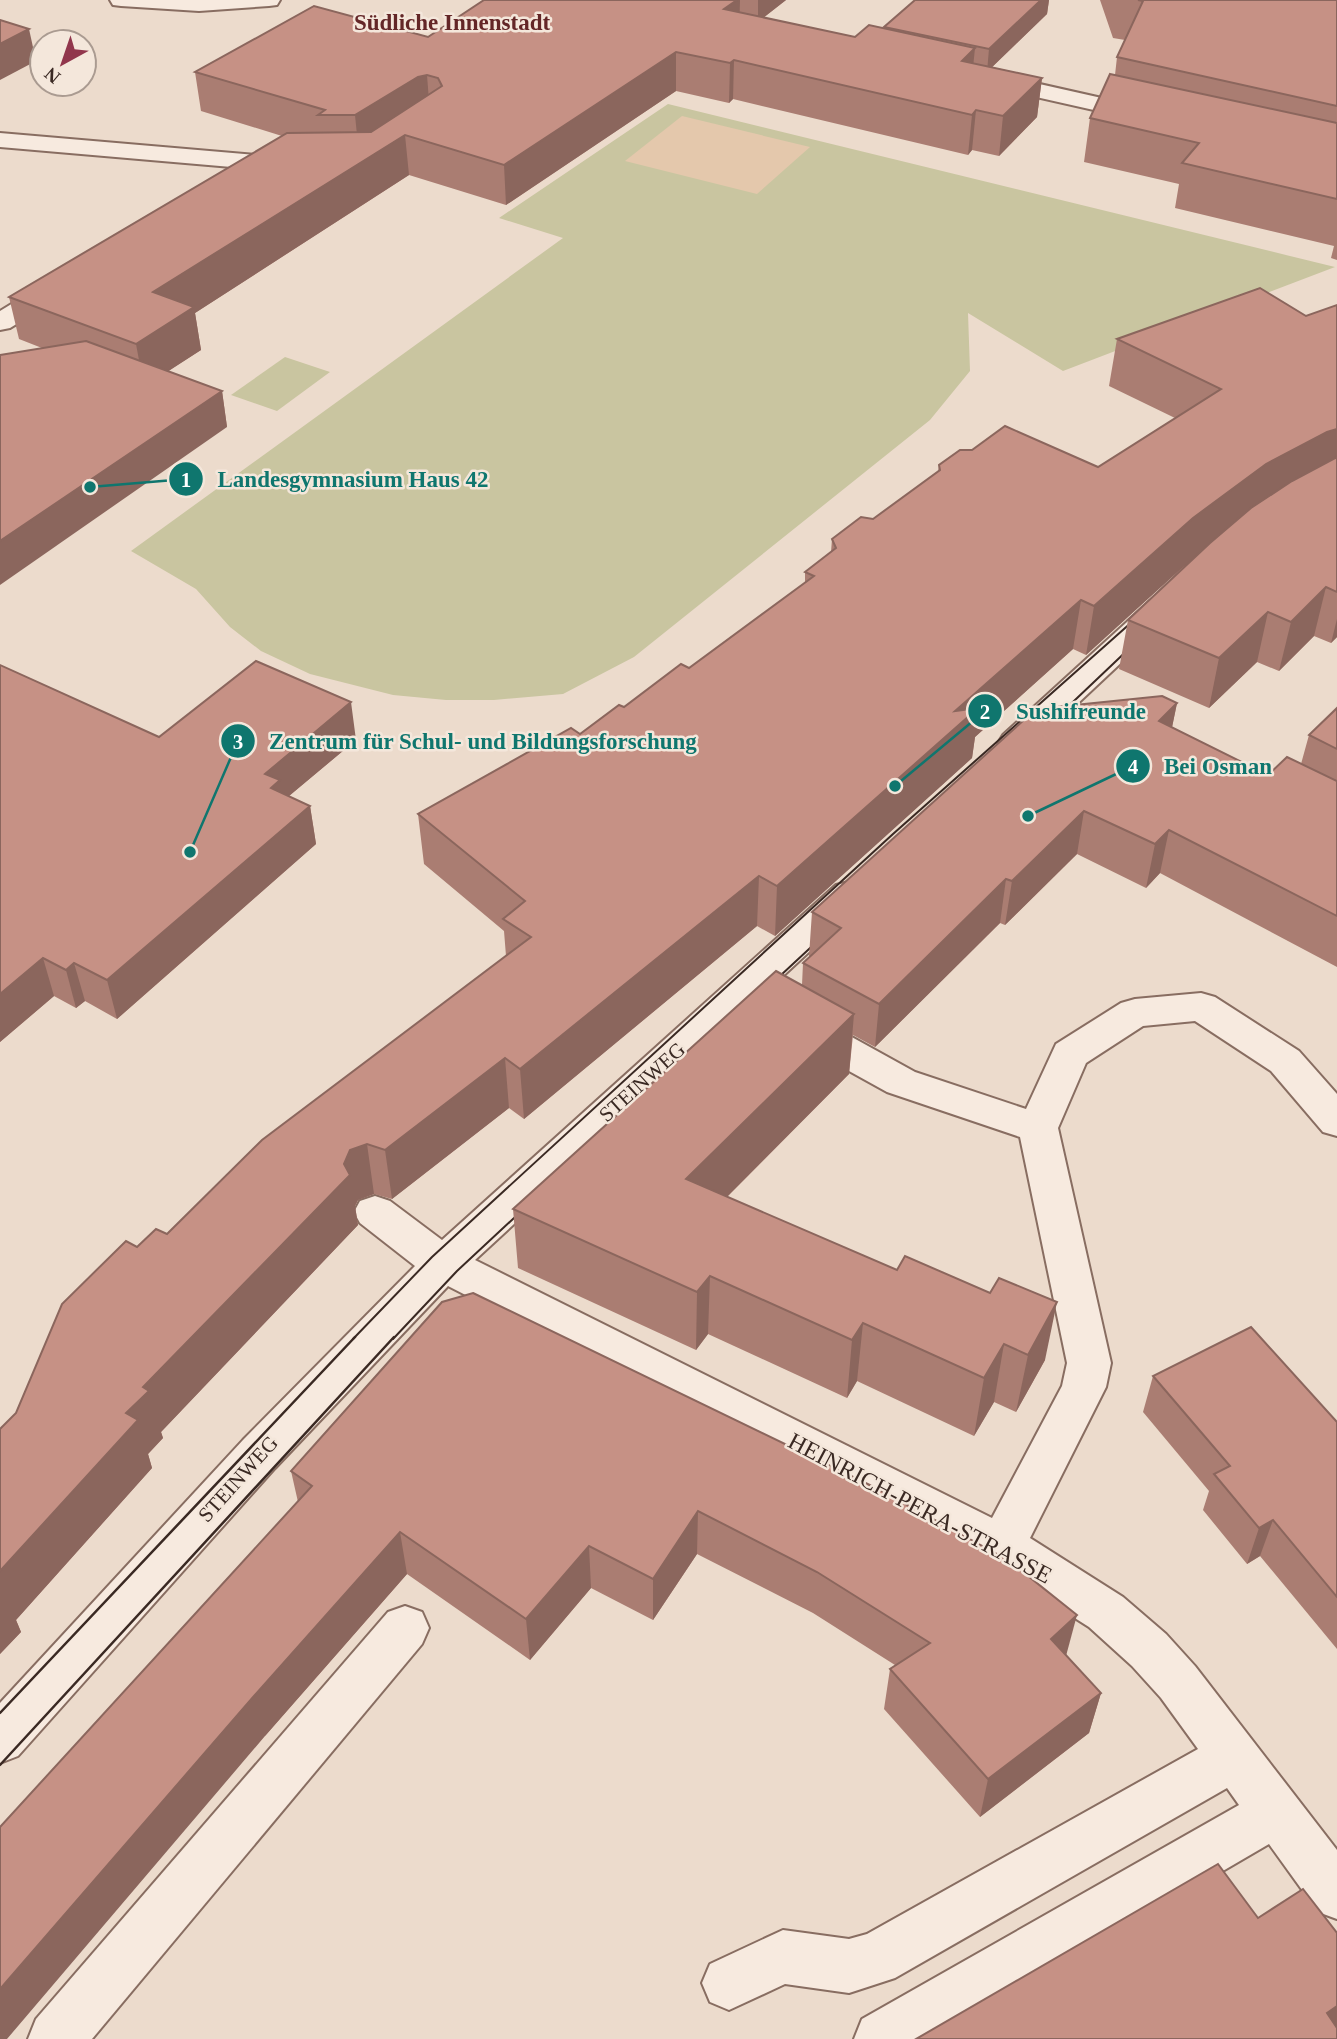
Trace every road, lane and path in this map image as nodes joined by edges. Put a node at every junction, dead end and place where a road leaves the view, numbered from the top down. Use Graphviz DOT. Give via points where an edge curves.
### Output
graph roads {
  1 [pos="121,0"];
  2 [pos="269,0"];
  3 [pos="964,74"];
  4 [pos="1163,119"];
  5 [pos="0,140"];
  6 [pos="269,163"];
  7 [pos="295,163"];
  8 [pos="225,189"];
  9 [pos="83,273"];
  10 [pos="0,322"];
  11 [pos="1181,589"];
  12 [pos="986,769"];
  13 [pos="873,872"];
  14 [pos="764,1006"];
  15 [pos="1337,1121"];
  16 [pos="1038,1128"];
  17 [pos="375,1212"];
  18 [pos="443,1264"];
  19 [pos="1002,1546"];
  20 [pos="405,1628"];
  21 [pos="0,1739"];
  22 [pos="1235,1756"];
  23 [pos="1277,1811"];
  24 [pos="1337,1893"];
  25 [pos="729,1983"];
  26 [pos="56,2039"];
  27 [pos="882,2039"];
  1 -- 2 [label="street" via="199,5"];
  3 -- 4 [label="street"];
  5 -- 6 [label="street"];
  6 -- 7 [label="street"];
  6 -- 8 [label="street"];
  9 -- 10 [label="street"];
  11 -- 12 [label="street" via="1094,693"];
  13 -- 14 [label="street, STEINWEG"];
  14 -- 16 [label="street" via="901,1082"];
  14 -- 18 [label="street, STEINWEG"];
  15 -- 16 [label="street" via="1285,1062 1200,1007 1136,1013 1070,1054"];
  16 -- 19 [label="street" via="1089,1363 1084,1387"];
  17 -- 18 [label="street, HEINRICH-PERA-STRASSE"];
  18 -- 19 [label="street, HEINRICH-PERA-STRASSE"];
  18 -- 21 [label="street, STEINWEG" via="259,1454"];
  19 -- 22 [label="street, HEINRICH-PERA-STRASSE" via="1106,1612 1149,1650"];
  20 -- 26 [label="street"];
  22 -- 23 [label="street, HEINRICH-PERA-STRASSE"];
  22 -- 25 [label="street" via="876,1959 849,1966 783,1957"];
  23 -- 24 [label="street, HEINRICH-PERA-STRASSE"];
  23 -- 27 [label="street"];
}
